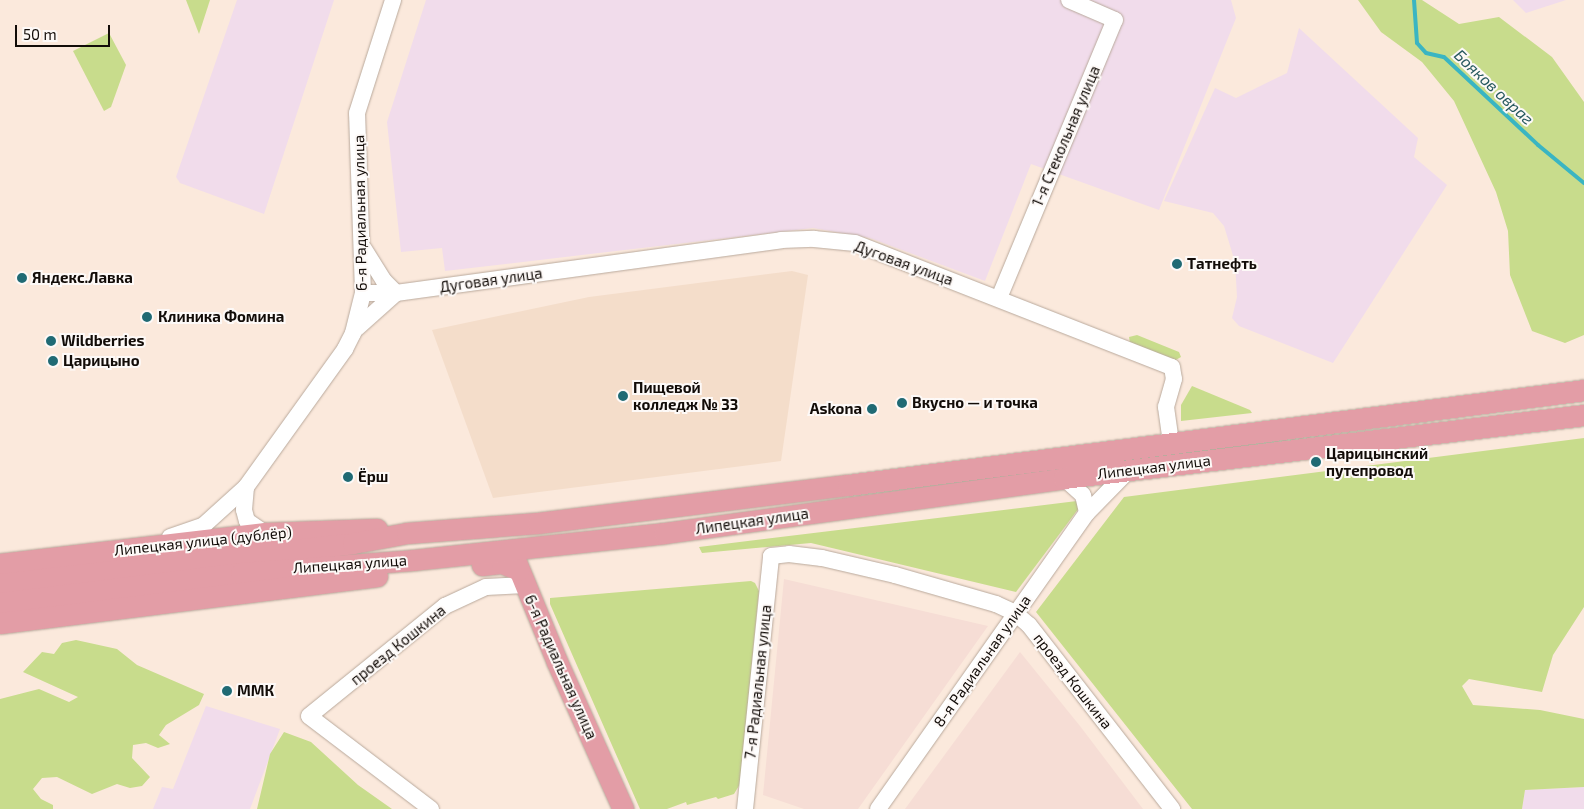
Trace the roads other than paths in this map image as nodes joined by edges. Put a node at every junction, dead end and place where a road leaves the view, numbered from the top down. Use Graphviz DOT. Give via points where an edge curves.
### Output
graph roads {
  1 [pos="394,0"];
  2 [pos="1069,0"];
  3 [pos="363,247"];
  4 [pos="363,293"];
  5 [pos="396,293"];
  6 [pos="999,298"];
  7 [pos="353,333"];
  8 [pos="1584,390"];
  9 [pos="1584,415"];
  10 [pos="1171,442"];
  11 [pos="1129,470"];
  12 [pos="1064,478"];
  13 [pos="246,486"];
  14 [pos="1087,513"];
  15 [pos="498,526"];
  16 [pos="265,533"];
  17 [pos="407,533"];
  18 [pos="144,545"];
  19 [pos="510,549"];
  20 [pos="771,556"];
  21 [pos="413,560"];
  22 [pos="0,564"];
  23 [pos="522,577"];
  24 [pos="335,580"];
  25 [pos="0,584"];
  26 [pos="0,603"];
  27 [pos="1015,613"];
  28 [pos="0,623"];
  29 [pos="431,809"];
  30 [pos="623,809"];
  31 [pos="745,809"];
  32 [pos="878,809"];
  33 [pos="1172,809"];
  1 -- 3 [label="street, 6-я Радиальная улица" via="357,113"];
  2 -- 6 [label="street, 1-я Стекольная улица" via="1115,20"];
  3 -- 4 [label="street, 6-я Радиальная улица"];
  3 -- 5 [label="street" via="384,281"];
  4 -- 5 [label="street, Дуговая улица"];
  4 -- 7 [label="street, 6-я Радиальная улица"];
  5 -- 6 [label="street, Дуговая улица" via="781,240 814,239 855,243"];
  5 -- 7 [label="street"];
  6 -- 10 [label="street, Дуговая улица" via="1172,367 1174,379 1166,407"];
  7 -- 13 [label="street, 6-я Радиальная улица"];
  8 -- 10 [label="main road, Липецкая улица"];
  9 -- 11 [label="main road, Липецкая улица"];
  10 -- 15 [label="main road, Липецкая улица" via="979,470"];
  11 -- 12 [label="main road, Липецкая улица"];
  11 -- 14 [label="street, 8-я Радиальная улица"];
  12 -- 14 [label="street" via="1083,495"];
  12 -- 19 [label="main road, Липецкая улица" via="675,531"];
  13 -- 16 [label="street" via="244,510 247,521"];
  13 -- 18 [label="street, 6-я Радиальная улица" via="204,525"];
  14 -- 27 [label="street, 8-я Радиальная улица"];
  15 -- 17 [label="main road, Липецкая улица"];
  15 -- 19 [label="main road, 6-я Радиальная улица"];
  16 -- 17 [label="main road, Липецкая улица (дублёр)" via="366,528"];
  16 -- 18 [label="main road, Липецкая улица (дублёр)"];
  17 -- 25 [label="main road, Липецкая улица" via="352,543"];
  18 -- 22 [label="main road, Липецкая улица (дублёр)"];
  19 -- 21 [label="main road, Липецкая улица"];
  19 -- 23 [label="main road, 6-я Радиальная улица"];
  20 -- 27 [label="street, проезд Кошкина" via="804,555 865,567 996,604"];
  20 -- 31 [label="street, 7-я Радиальная улица"];
  21 -- 24 [label="main road"];
  21 -- 26 [label="main road, Липецкая улица" via="251,572"];
  23 -- 24 [label="main road" via="502,563"];
  23 -- 29 [label="street, проезд Кошкина" via="486,587 445,606 309,716"];
  23 -- 30 [label="main road, 6-я Радиальная улица"];
  24 -- 28 [label="main road"];
  27 -- 32 [label="street, 8-я Радиальная улица"];
  27 -- 33 [label="street, проезд Кошкина" via="1029,625"];
}
